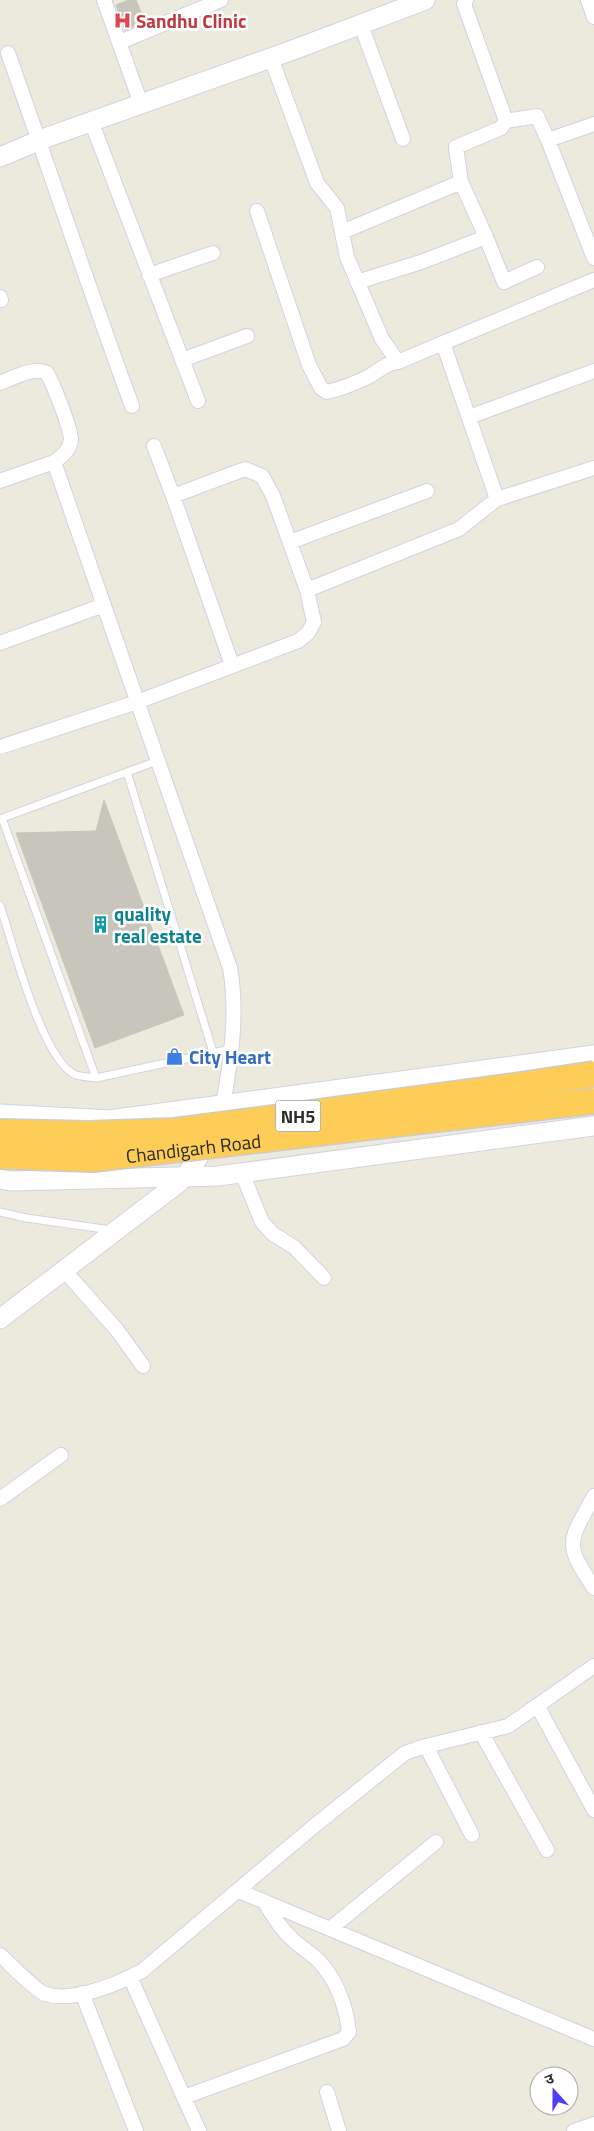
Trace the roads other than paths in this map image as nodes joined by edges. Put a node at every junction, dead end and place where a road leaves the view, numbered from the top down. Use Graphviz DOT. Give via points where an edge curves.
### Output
graph roads {
  1 [pos="104,0"];
  2 [pos="221,0"];
  3 [pos="424,0"];
  4 [pos="466,0"];
  5 [pos="588,0"];
  6 [pos="594,17"];
  7 [pos="361,25"];
  8 [pos="120,42"];
  9 [pos="8,53"];
  10 [pos="271,58"];
  11 [pos="141,104"];
  12 [pos="506,121"];
  13 [pos="91,122"];
  14 [pos="594,124"];
  15 [pos="403,139"];
  16 [pos="39,140"];
  17 [pos="548,140"];
  18 [pos="0,157"];
  19 [pos="461,182"];
  20 [pos="257,211"];
  21 [pos="588,227"];
  22 [pos="342,232"];
  23 [pos="486,237"];
  24 [pos="213,253"];
  25 [pos="594,258"];
  26 [pos="537,267"];
  27 [pos="149,275"];
  28 [pos="594,280"];
  29 [pos="357,282"];
  30 [pos="247,336"];
  31 [pos="443,343"];
  32 [pos="182,360"];
  33 [pos="398,362"];
  34 [pos="594,371"];
  35 [pos="0,383"];
  36 [pos="198,401"];
  37 [pos="132,406"];
  38 [pos="469,417"];
  39 [pos="154,446"];
  40 [pos="54,462"];
  41 [pos="594,468"];
  42 [pos="0,481"];
  43 [pos="427,491"];
  44 [pos="173,496"];
  45 [pos="497,499"];
  46 [pos="290,542"];
  47 [pos="307,590"];
  48 [pos="104,605"];
  49 [pos="0,644"];
  50 [pos="232,665"];
  51 [pos="137,702"];
  52 [pos="0,747"];
  53 [pos="157,761"];
  54 [pos="127,772"];
  55 [pos="1,819"];
  56 [pos="0,905"];
  57 [pos="231,1049"];
  58 [pos="213,1052"];
  59 [pos="594,1055"];
  60 [pos="594,1074"];
  61 [pos="96,1078"];
  62 [pos="594,1101"];
  63 [pos="223,1104"];
  64 [pos="0,1114"];
  65 [pos="594,1126"];
  66 [pos="0,1132"];
  67 [pos="0,1156"];
  68 [pos="242,1173"];
  69 [pos="186,1176"];
  70 [pos="0,1179"];
  71 [pos="0,1212"];
  72 [pos="116,1230"];
  73 [pos="64,1270"];
  74 [pos="324,1278"];
  75 [pos="0,1319"];
  76 [pos="143,1366"];
  77 [pos="61,1455"];
  78 [pos="594,1496"];
  79 [pos="0,1499"];
  80 [pos="594,1588"];
  81 [pos="594,1666"];
  82 [pos="538,1707"];
  83 [pos="482,1732"];
  84 [pos="426,1746"];
  85 [pos="593,1807"];
  86 [pos="472,1835"];
  87 [pos="436,1842"];
  88 [pos="547,1850"];
  89 [pos="239,1891"];
  90 [pos="264,1902"];
  91 [pos="330,1929"];
  92 [pos="0,1956"];
  93 [pos="130,1977"];
  94 [pos="82,1993"];
  95 [pos="594,2039"];
  96 [pos="327,2092"];
  97 [pos="184,2097"];
  98 [pos="594,2124"];
  99 [pos="136,2131"];
  100 [pos="199,2131"];
  101 [pos="339,2131"];
  102 [pos="574,2131"];
  1 -- 8 [label="street"];
  2 -- 8 [label="street"];
  3 -- 7 [label="main road"];
  4 -- 12 [label="street" via="464,4"];
  5 -- 6 [label="street"];
  7 -- 10 [label="main road"];
  7 -- 15 [label="street"];
  8 -- 11 [label="street"];
  9 -- 16 [label="street"];
  10 -- 11 [label="main road"];
  10 -- 22 [label="street" via="317,183 338,208"];
  11 -- 13 [label="main road"];
  12 -- 17 [label="street" via="537,116"];
  12 -- 19 [label="street" via="501,128 456,147"];
  13 -- 16 [label="main road"];
  13 -- 27 [label="street"];
  14 -- 17 [label="street"];
  16 -- 18 [label="main road"];
  16 -- 37 [label="street"];
  17 -- 21 [label="street"];
  19 -- 22 [label="street"];
  19 -- 23 [label="street"];
  20 -- 33 [label="street" via="309,365 320,388 327,392 342,388 391,362"];
  21 -- 25 [label="street"];
  22 -- 29 [label="street"];
  23 -- 26 [label="street" via="504,282"];
  23 -- 29 [label="street"];
  24 -- 27 [label="street"];
  27 -- 32 [label="street"];
  28 -- 31 [label="street"];
  29 -- 33 [label="street" via="382,339"];
  30 -- 32 [label="street"];
  31 -- 33 [label="street"];
  31 -- 38 [label="street"];
  32 -- 36 [label="street"];
  34 -- 38 [label="street"];
  35 -- 40 [label="street" via="35,371 47,372 71,440 65,454"];
  38 -- 45 [label="street"];
  39 -- 44 [label="street"];
  40 -- 42 [label="street"];
  40 -- 48 [label="street"];
  41 -- 45 [label="street"];
  43 -- 46 [label="street"];
  44 -- 46 [label="street" via="244,468 262,476"];
  44 -- 50 [label="street"];
  45 -- 47 [label="street" via="459,530"];
  46 -- 47 [label="street"];
  47 -- 50 [label="street" via="314,622 308,633 298,641"];
  48 -- 49 [label="street"];
  48 -- 51 [label="street"];
  50 -- 51 [label="street"];
  51 -- 52 [label="street"];
  51 -- 53 [label="street"];
  53 -- 54 [label="lane"];
  53 -- 57 [label="street" via="230,968 233,1001"];
  54 -- 55 [label="lane"];
  54 -- 58 [label="lane"];
  55 -- 61 [label="lane"];
  56 -- 61 [label="lane" via="41,1028 59,1060 76,1075"];
  57 -- 58 [label="lane"];
  57 -- 63 [label="street"];
  58 -- 61 [label="lane"];
  59 -- 63 [label="main road"];
  60 -- 66 [label="highway, NH5, bridge" via="175,1131 89,1134"];
  62 -- 67 [label="highway, Chandigarh Road / NH5, bridge" via="93,1159"];
  63 -- 64 [label="main road" via="109,1120"];
  63 -- 69 [label="main road" via="210,1138"];
  65 -- 68 [label="main road"];
  68 -- 69 [label="main road"];
  68 -- 74 [label="street" via="262,1222 273,1234 294,1247"];
  69 -- 70 [label="main road"];
  69 -- 72 [label="main road"];
  71 -- 72 [label="lane"];
  72 -- 73 [label="main road"];
  73 -- 75 [label="main road"];
  73 -- 76 [label="street" via="117,1330"];
  77 -- 79 [label="street"];
  78 -- 80 [label="street" via="573,1535 572,1547 574,1557"];
  81 -- 82 [label="street"];
  82 -- 83 [label="street" via="508,1726"];
  82 -- 85 [label="street"];
  83 -- 84 [label="street"];
  83 -- 88 [label="street"];
  84 -- 86 [label="street"];
  84 -- 89 [label="street" via="406,1753"];
  87 -- 91 [label="street"];
  89 -- 90 [label="street"];
  89 -- 93 [label="street" via="142,1971"];
  90 -- 91 [label="street"];
  90 -- 97 [label="street" via="292,1939 319,1960 337,1986 348,2018 349,2032 343,2039"];
  91 -- 95 [label="street"];
  92 -- 94 [label="street" via="44,1994"];
  93 -- 94 [label="street" via="91,1993"];
  93 -- 97 [label="street"];
  94 -- 99 [label="street"];
  96 -- 101 [label="street"];
  97 -- 100 [label="street"];
  98 -- 102 [label="street"];
}
